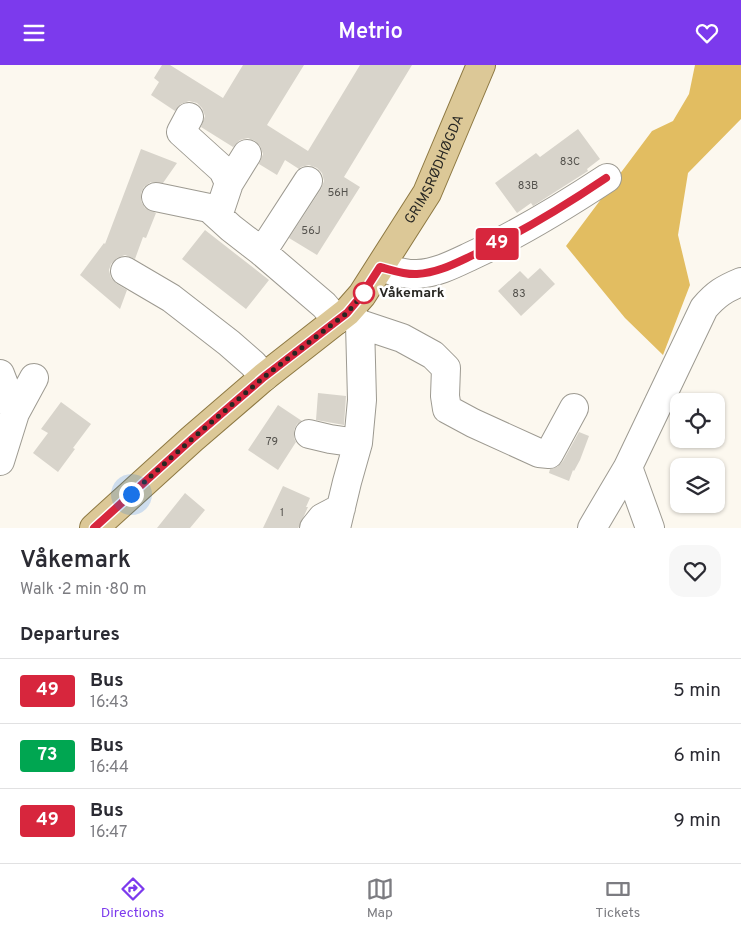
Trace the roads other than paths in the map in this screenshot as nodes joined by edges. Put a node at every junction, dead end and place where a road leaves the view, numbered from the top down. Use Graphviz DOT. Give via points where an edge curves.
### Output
graph roads {
  1 [pos="481,65"];
  2 [pos="189,117"];
  3 [pos="247,154"];
  4 [pos="606,178"];
  5 [pos="308,181"];
  6 [pos="229,183"];
  7 [pos="156,197"];
  8 [pos="218,216"];
  9 [pos="262,252"];
  10 [pos="380,267"];
  11 [pos="125,271"];
  12 [pos="741,282"];
  13 [pos="348,319"];
  14 [pos="0,374"];
  15 [pos="264,377"];
  16 [pos="34,378"];
  17 [pos="574,408"];
  18 [pos="15,413"];
  19 [pos="309,433"];
  20 [pos="358,443"];
  21 [pos="0,461"];
  22 [pos="628,467"];
  23 [pos="339,518"];
  24 [pos="95,528"];
  25 [pos="314,528"];
  26 [pos="592,528"];
  27 [pos="650,528"];
  1 -- 10 [label="main road, GRIMSRØDHØGDA" via="427,193"];
  2 -- 6 [label="street" via="181,132 223,170"];
  3 -- 6 [label="street"];
  4 -- 10 [label="street" via="502,242 447,267 416,274"];
  5 -- 9 [label="street"];
  6 -- 8 [label="street"];
  7 -- 8 [label="street" via="209,209"];
  8 -- 9 [label="street"];
  9 -- 13 [label="street" via="324,305"];
  10 -- 13 [label="main road, GRIMSRØDHØGDA"];
  11 -- 15 [label="street" via="171,298 229,343"];
  12 -- 22 [label="street" via="714,296 704,308"];
  13 -- 15 [label="main road, GRIMSRØDHØGDA"];
  13 -- 17 [label="street" via="402,338 433,355 446,368 447,409 539,453 549,454"];
  13 -- 20 [label="street" via="362,400"];
  14 -- 18 [label="street"];
  15 -- 24 [label="main road, GRIMSRØDHØGDA"];
  16 -- 18 [label="street"];
  18 -- 21 [label="street"];
  19 -- 20 [label="street"];
  20 -- 23 [label="street" via="361,474"];
  22 -- 26 [label="street"];
  22 -- 27 [label="street"];
  23 -- 25 [label="street" via="322,518"];
}
